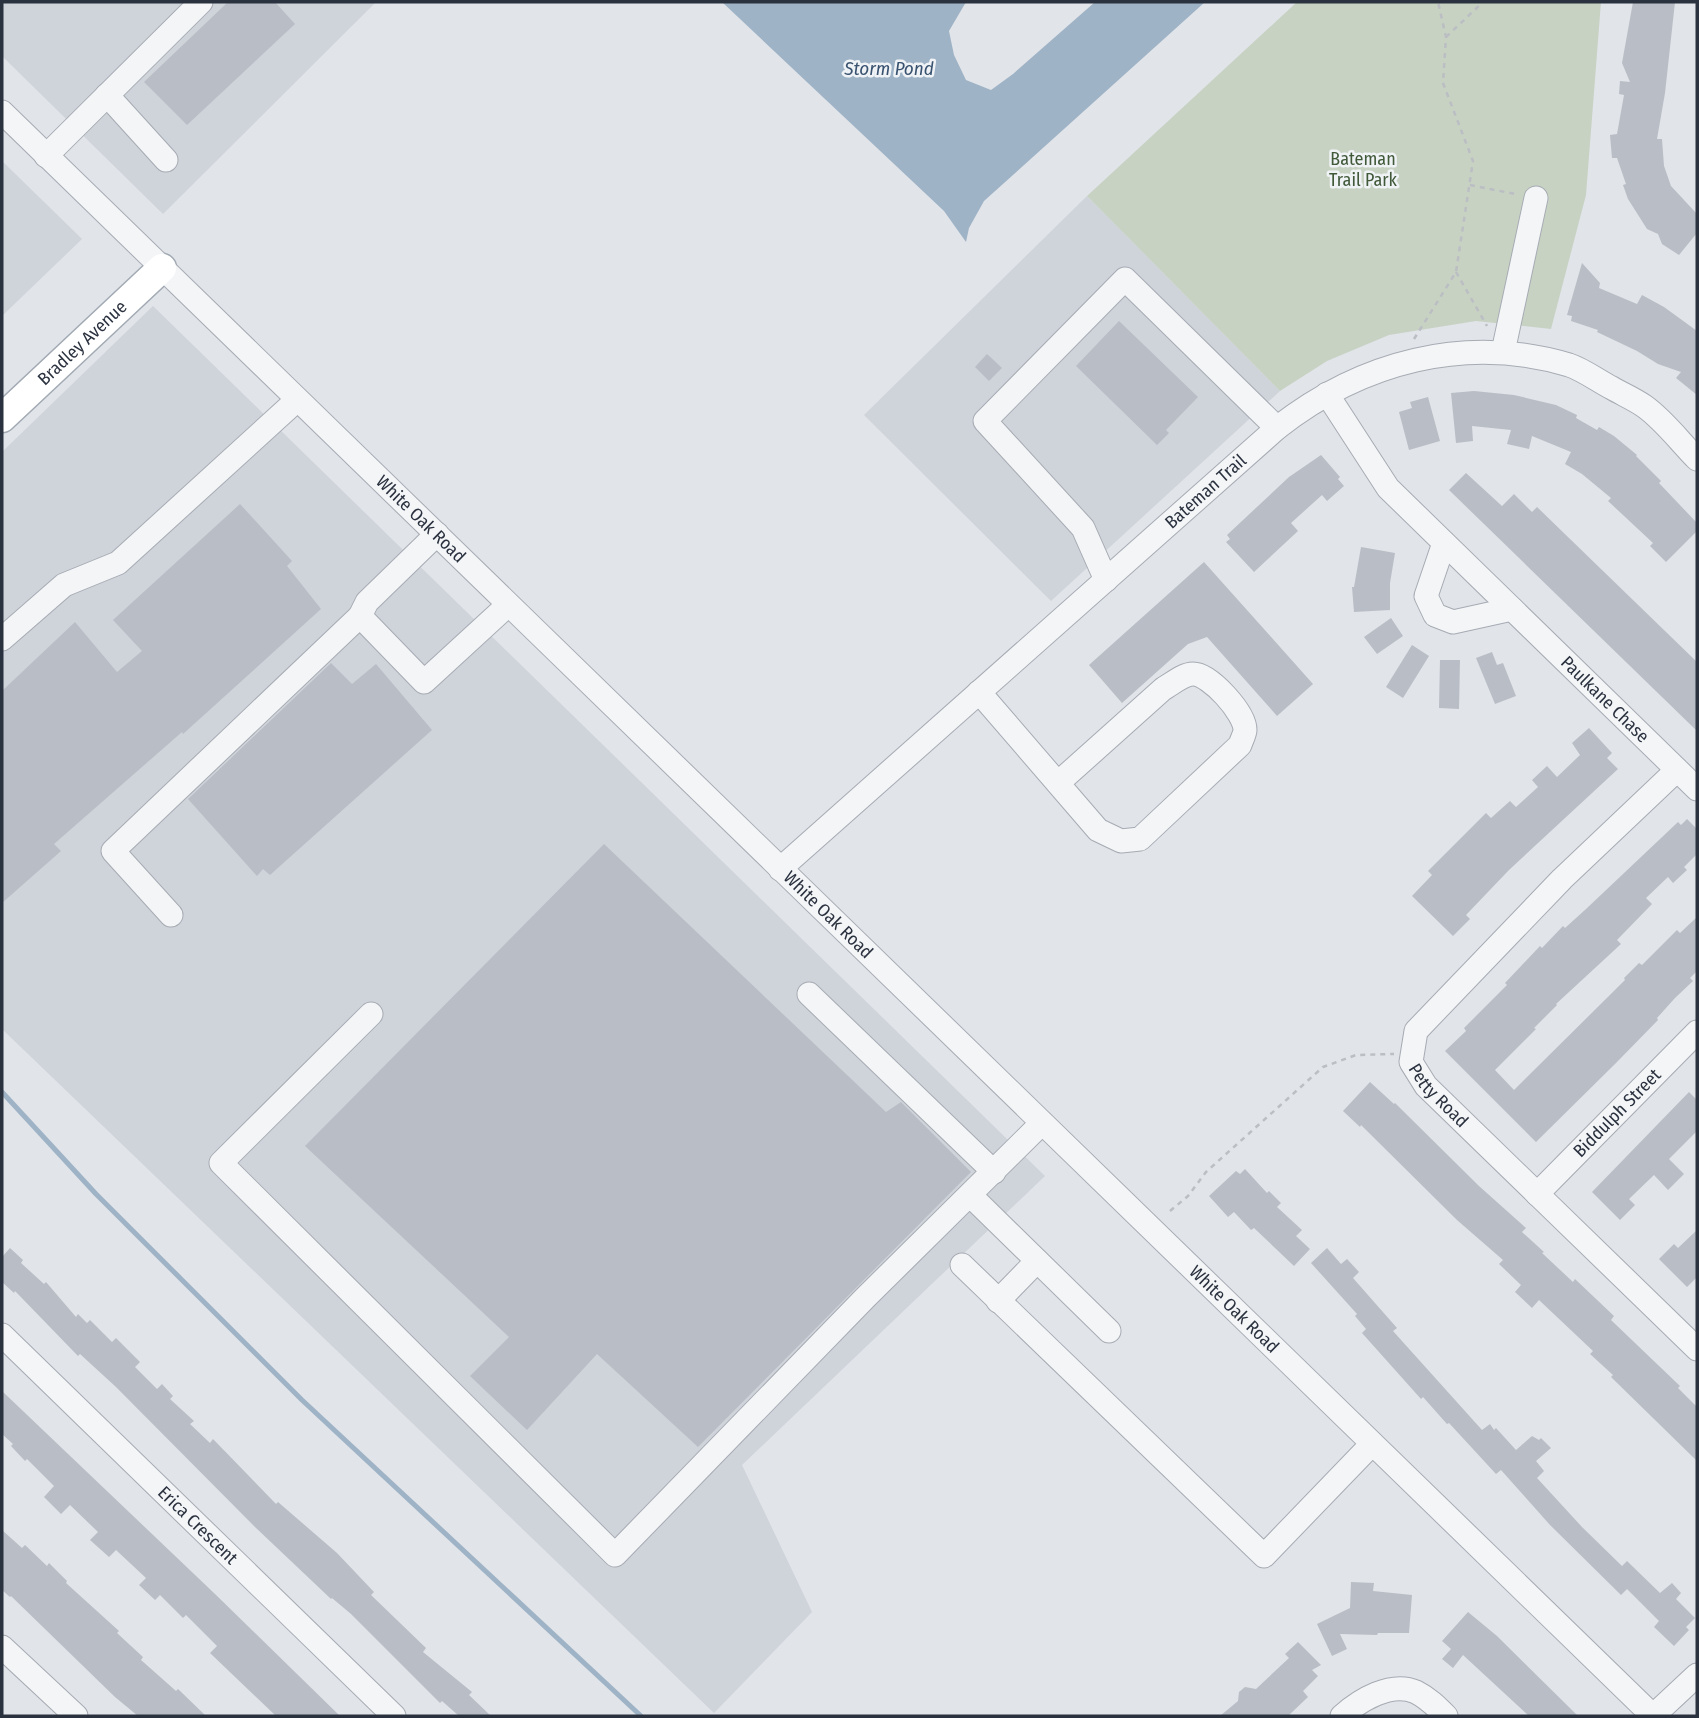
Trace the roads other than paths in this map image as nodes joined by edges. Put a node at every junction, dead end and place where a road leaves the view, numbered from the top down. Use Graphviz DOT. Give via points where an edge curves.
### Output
graph roads {
  1 [pos="201,2"];
  2 [pos="107,95"];
  3 [pos="2,112"];
  4 [pos="46,156"];
  5 [pos="166,160"];
  6 [pos="1536,198"];
  7 [pos="162,268"];
  8 [pos="1503,352"];
  9 [pos="1327,394"];
  10 [pos="297,400"];
  11 [pos="2,418"];
  12 [pos="1278,428"];
  13 [pos="1697,459"];
  14 [pos="437,534"];
  15 [pos="1444,543"];
  16 [pos="1106,580"];
  17 [pos="508,605"];
  18 [pos="1512,609"];
  19 [pos="360,616"];
  20 [pos="2,639"];
  21 [pos="979,692"];
  22 [pos="1677,770"];
  23 [pos="1058,783"];
  24 [pos="1697,789"];
  25 [pos="780,869"];
  26 [pos="171,915"];
  27 [pos="808,994"];
  28 [pos="371,1014"];
  29 [pos="1697,1032"];
  30 [pos="1042,1123"];
  31 [pos="994,1172"];
  32 [pos="1537,1194"];
  33 [pos="970,1195"];
  34 [pos="1037,1261"];
  35 [pos="962,1265"];
  36 [pos="998,1301"];
  37 [pos="1109,1331"];
  38 [pos="2,1335"];
  39 [pos="1696,1345"];
  40 [pos="1372,1444"];
  41 [pos="2,1647"];
  42 [pos="1697,1675"];
  43 [pos="76,1716"];
  44 [pos="394,1716"];
  45 [pos="1342,1716"];
  46 [pos="1446,1716"];
  47 [pos="1653,1716"];
  1 -- 2 [label="street"];
  2 -- 4 [label="street"];
  2 -- 5 [label="street"];
  3 -- 4 [label="street, White Oak Road"];
  4 -- 7 [label="street, White Oak Road"];
  6 -- 8 [label="street"];
  7 -- 10 [label="street, White Oak Road"];
  7 -- 11 [label="main road, Bradley Avenue"];
  8 -- 9 [label="street, Bateman Trail" via="1447,353 1398,363"];
  8 -- 13 [label="street, Bateman Trail" via="1571,366 1624,395 1645,407"];
  9 -- 12 [label="street, Bateman Trail"];
  9 -- 15 [label="street, Paulkane Chase" via="1388,488"];
  10 -- 14 [label="street, White Oak Road"];
  10 -- 20 [label="street" via="118,563 64,585"];
  12 -- 16 [label="street, Bateman Trail"];
  12 -- 16 [label="street" via="1125,279 985,421 1083,528"];
  14 -- 17 [label="street, White Oak Road"];
  14 -- 19 [label="street" via="367,602"];
  15 -- 18 [label="street, Paulkane Chase"];
  15 -- 18 [label="street" via="1426,597 1435,615 1453,622"];
  16 -- 21 [label="street, Bateman Trail"];
  17 -- 19 [label="street" via="424,682"];
  17 -- 25 [label="street, White Oak Road"];
  18 -- 22 [label="street, Paulkane Chase"];
  19 -- 26 [label="street" via="113,851"];
  21 -- 23 [label="street"];
  21 -- 25 [label="street, Bateman Trail"];
  22 -- 24 [label="street, Paulkane Chase"];
  22 -- 32 [label="street, Petty Road" via="1562,878 1416,1031 1411,1062 1426,1086"];
  23 -- 23 [label="street" via="1098,830 1121,841 1140,839 1240,745 1246,730 1241,716 1208,678 1182,677"];
  25 -- 30 [label="street, White Oak Road"];
  27 -- 31 [label="street"];
  28 -- 33 [label="street" via="221,1163 615,1555"];
  29 -- 32 [label="street, Biddulph Street"];
  30 -- 31 [label="street"];
  30 -- 40 [label="street, White Oak Road"];
  31 -- 33 [label="street"];
  32 -- 39 [label="street, Petty Road"];
  33 -- 34 [label="street"];
  34 -- 36 [label="street"];
  34 -- 37 [label="street"];
  35 -- 36 [label="street"];
  36 -- 40 [label="street" via="1264,1556"];
  38 -- 44 [label="street, Erica Crescent"];
  40 -- 47 [label="street, White Oak Road"];
  41 -- 43 [label="street"];
  42 -- 47 [label="street"];
  45 -- 46 [label="street" via="1384,1690 1399,1690 1429,1699"];
}
